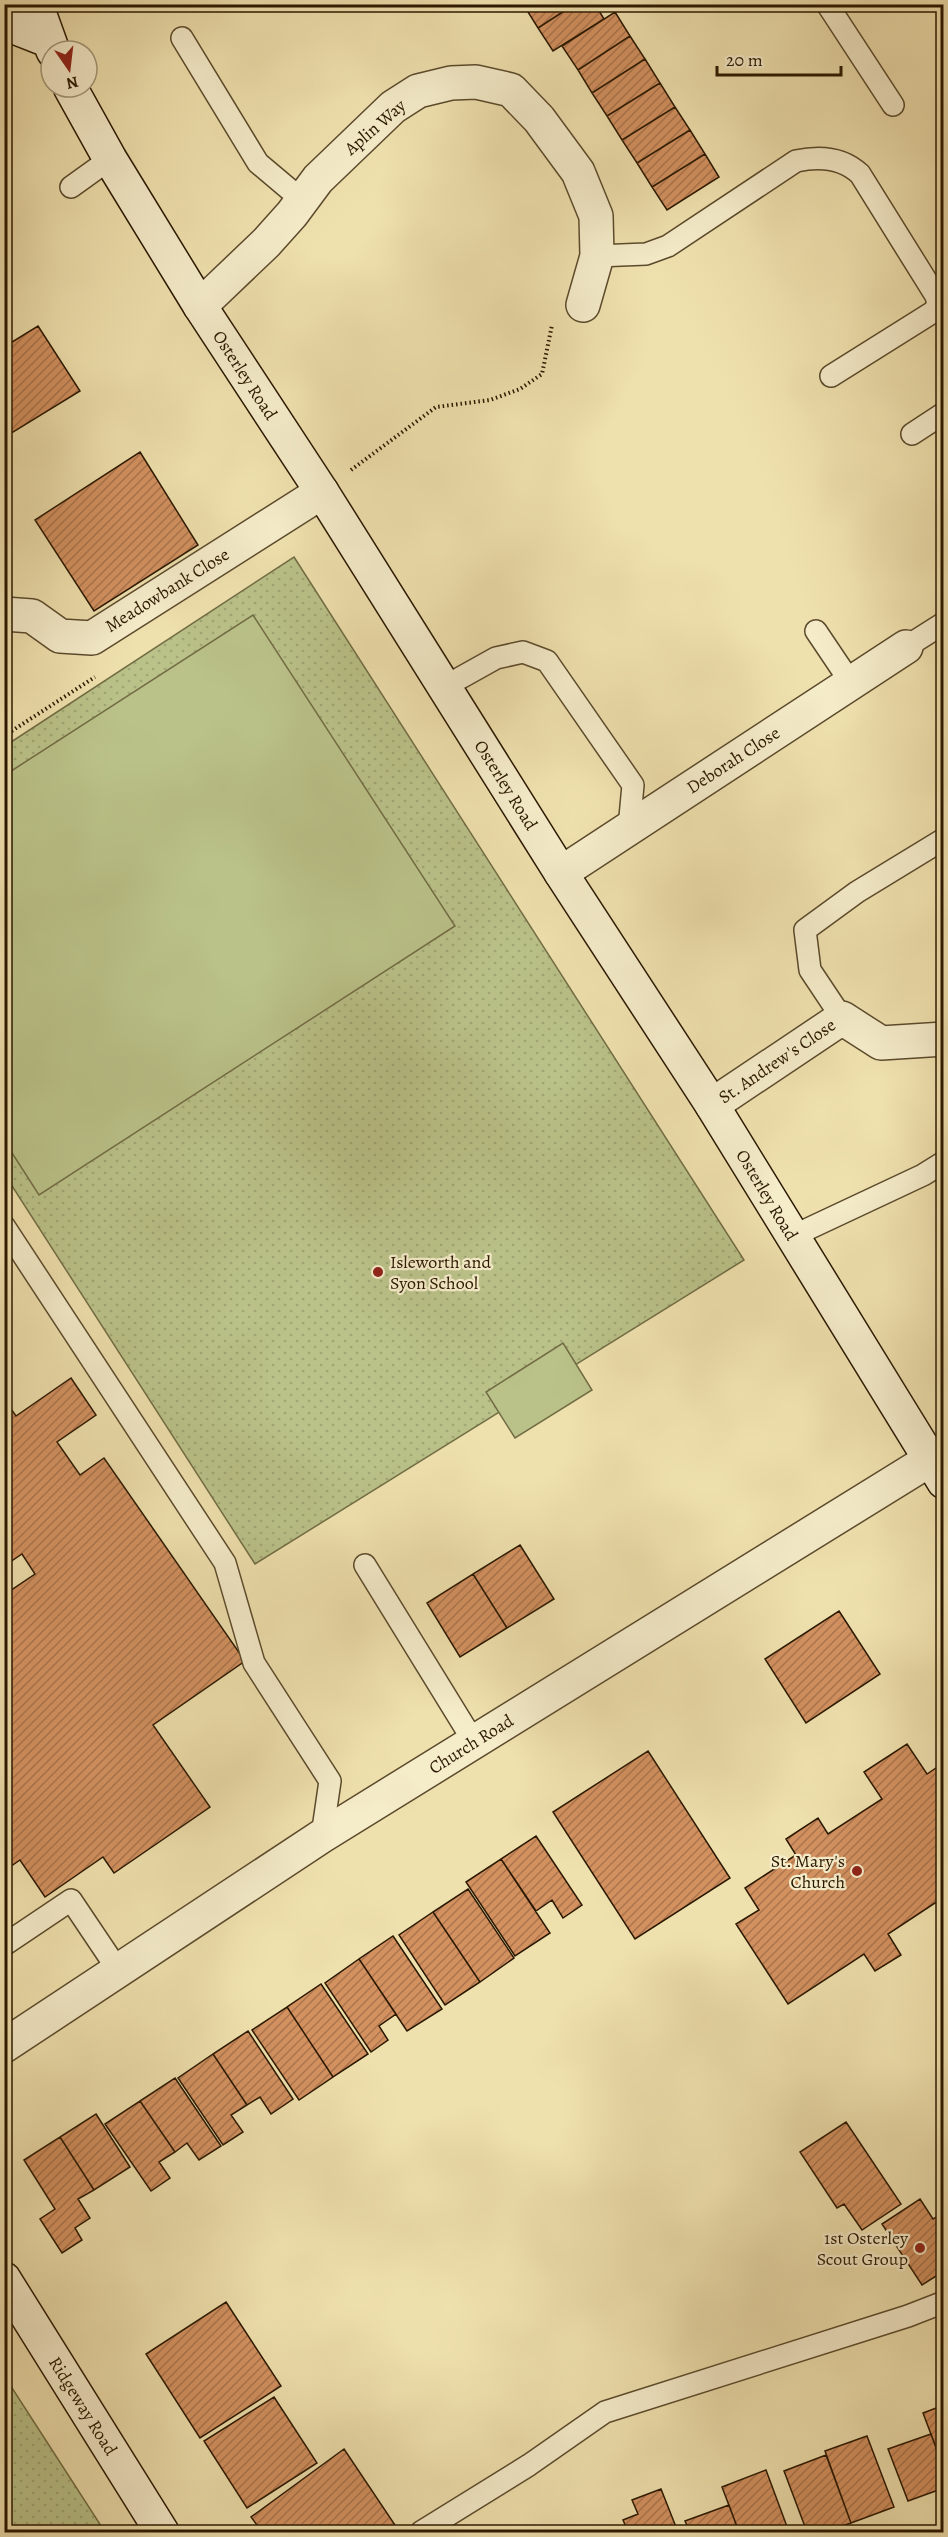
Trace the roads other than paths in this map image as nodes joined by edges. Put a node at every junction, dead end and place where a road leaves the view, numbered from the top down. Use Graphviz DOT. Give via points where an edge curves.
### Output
graph roads {
  1 [pos="36,4"];
  2 [pos="827,4"];
  3 [pos="4,23"];
  4 [pos="182,38"];
  5 [pos="48,39"];
  6 [pos="39,40"];
  7 [pos="77,99"];
  8 [pos="892,105"];
  9 [pos="110,159"];
  10 [pos="70,187"];
  11 [pos="302,200"];
  12 [pos="597,256"];
  13 [pos="583,305"];
  14 [pos="200,306"];
  15 [pos="831,376"];
  16 [pos="944,413"];
  17 [pos="912,434"];
  18 [pos="322,492"];
  19 [pos="4,614"];
  20 [pos="944,623"];
  21 [pos="816,631"];
  22 [pos="906,647"];
  23 [pos="850,683"];
  24 [pos="444,687"];
  25 [pos="629,828"];
  26 [pos="944,839"];
  27 [pos="561,873"];
  28 [pos="842,1018"];
  29 [pos="944,1039"];
  30 [pos="712,1105"];
  31 [pos="944,1162"];
  32 [pos="4,1226"];
  33 [pos="793,1236"];
  34 [pos="939,1464"];
  35 [pos="365,1565"];
  36 [pos="474,1742"];
  37 [pos="322,1836"];
  38 [pos="4,1945"];
  39 [pos="118,1970"];
  40 [pos="4,2046"];
  41 [pos="4,2279"];
  42 [pos="944,2302"];
  43 [pos="162,2532"];
  44 [pos="421,2532"];
  1 -- 5 [label="street"];
  2 -- 8 [label="lane"];
  3 -- 6 [label="street"];
  4 -- 11 [label="lane" via="258,163"];
  7 -- 9 [label="street, Osterley Road"];
  9 -- 10 [label="lane"];
  9 -- 14 [label="street, Osterley Road"];
  11 -- 12 [label="street, Aplin Way" via="318,179 393,107 418,92 451,83 476,82 511,90 539,119 578,171 596,216"];
  11 -- 14 [label="street, Aplin Way" via="266,243"];
  12 -- 13 [label="street, Aplin Way"];
  12 -- 15 [label="lane" via="646,254 668,246 796,161 818,156 854,168 938,304 933,312"];
  14 -- 18 [label="street, Osterley Road"];
  16 -- 17 [label="lane"];
  18 -- 19 [label="street, Meadowbank Close" via="92,638 60,636 32,616"];
  18 -- 24 [label="street, Osterley Road"];
  20 -- 22 [label="lane"];
  21 -- 23 [label="lane"];
  22 -- 23 [label="street, Deborah Close"];
  23 -- 25 [label="street, Deborah Close"];
  24 -- 25 [label="lane" via="496,658 524,652 547,661 633,785"];
  24 -- 27 [label="street, Osterley Road"];
  25 -- 27 [label="street, Deborah Close"];
  26 -- 28 [label="lane" via="857,892 805,930 810,970"];
  27 -- 30 [label="street, Osterley Road"];
  28 -- 29 [label="street, St. Andrew's Close" via="881,1043"];
  28 -- 30 [label="street, St. Andrew's Close"];
  30 -- 33 [label="street, Osterley Road"];
  31 -- 33 [label="lane"];
  32 -- 37 [label="lane" via="225,1563 254,1663 330,1781"];
  33 -- 34 [label="street, Osterley Road"];
  34 -- 36 [label="street, Church Road"];
  35 -- 36 [label="lane"];
  36 -- 37 [label="street, Church Road"];
  37 -- 39 [label="street, Church Road"];
  38 -- 39 [label="lane" via="71,1900"];
  39 -- 40 [label="street, Church Road"];
  41 -- 43 [label="street, Ridgeway Road"];
  42 -- 44 [label="lane" via="605,2412"];
}
